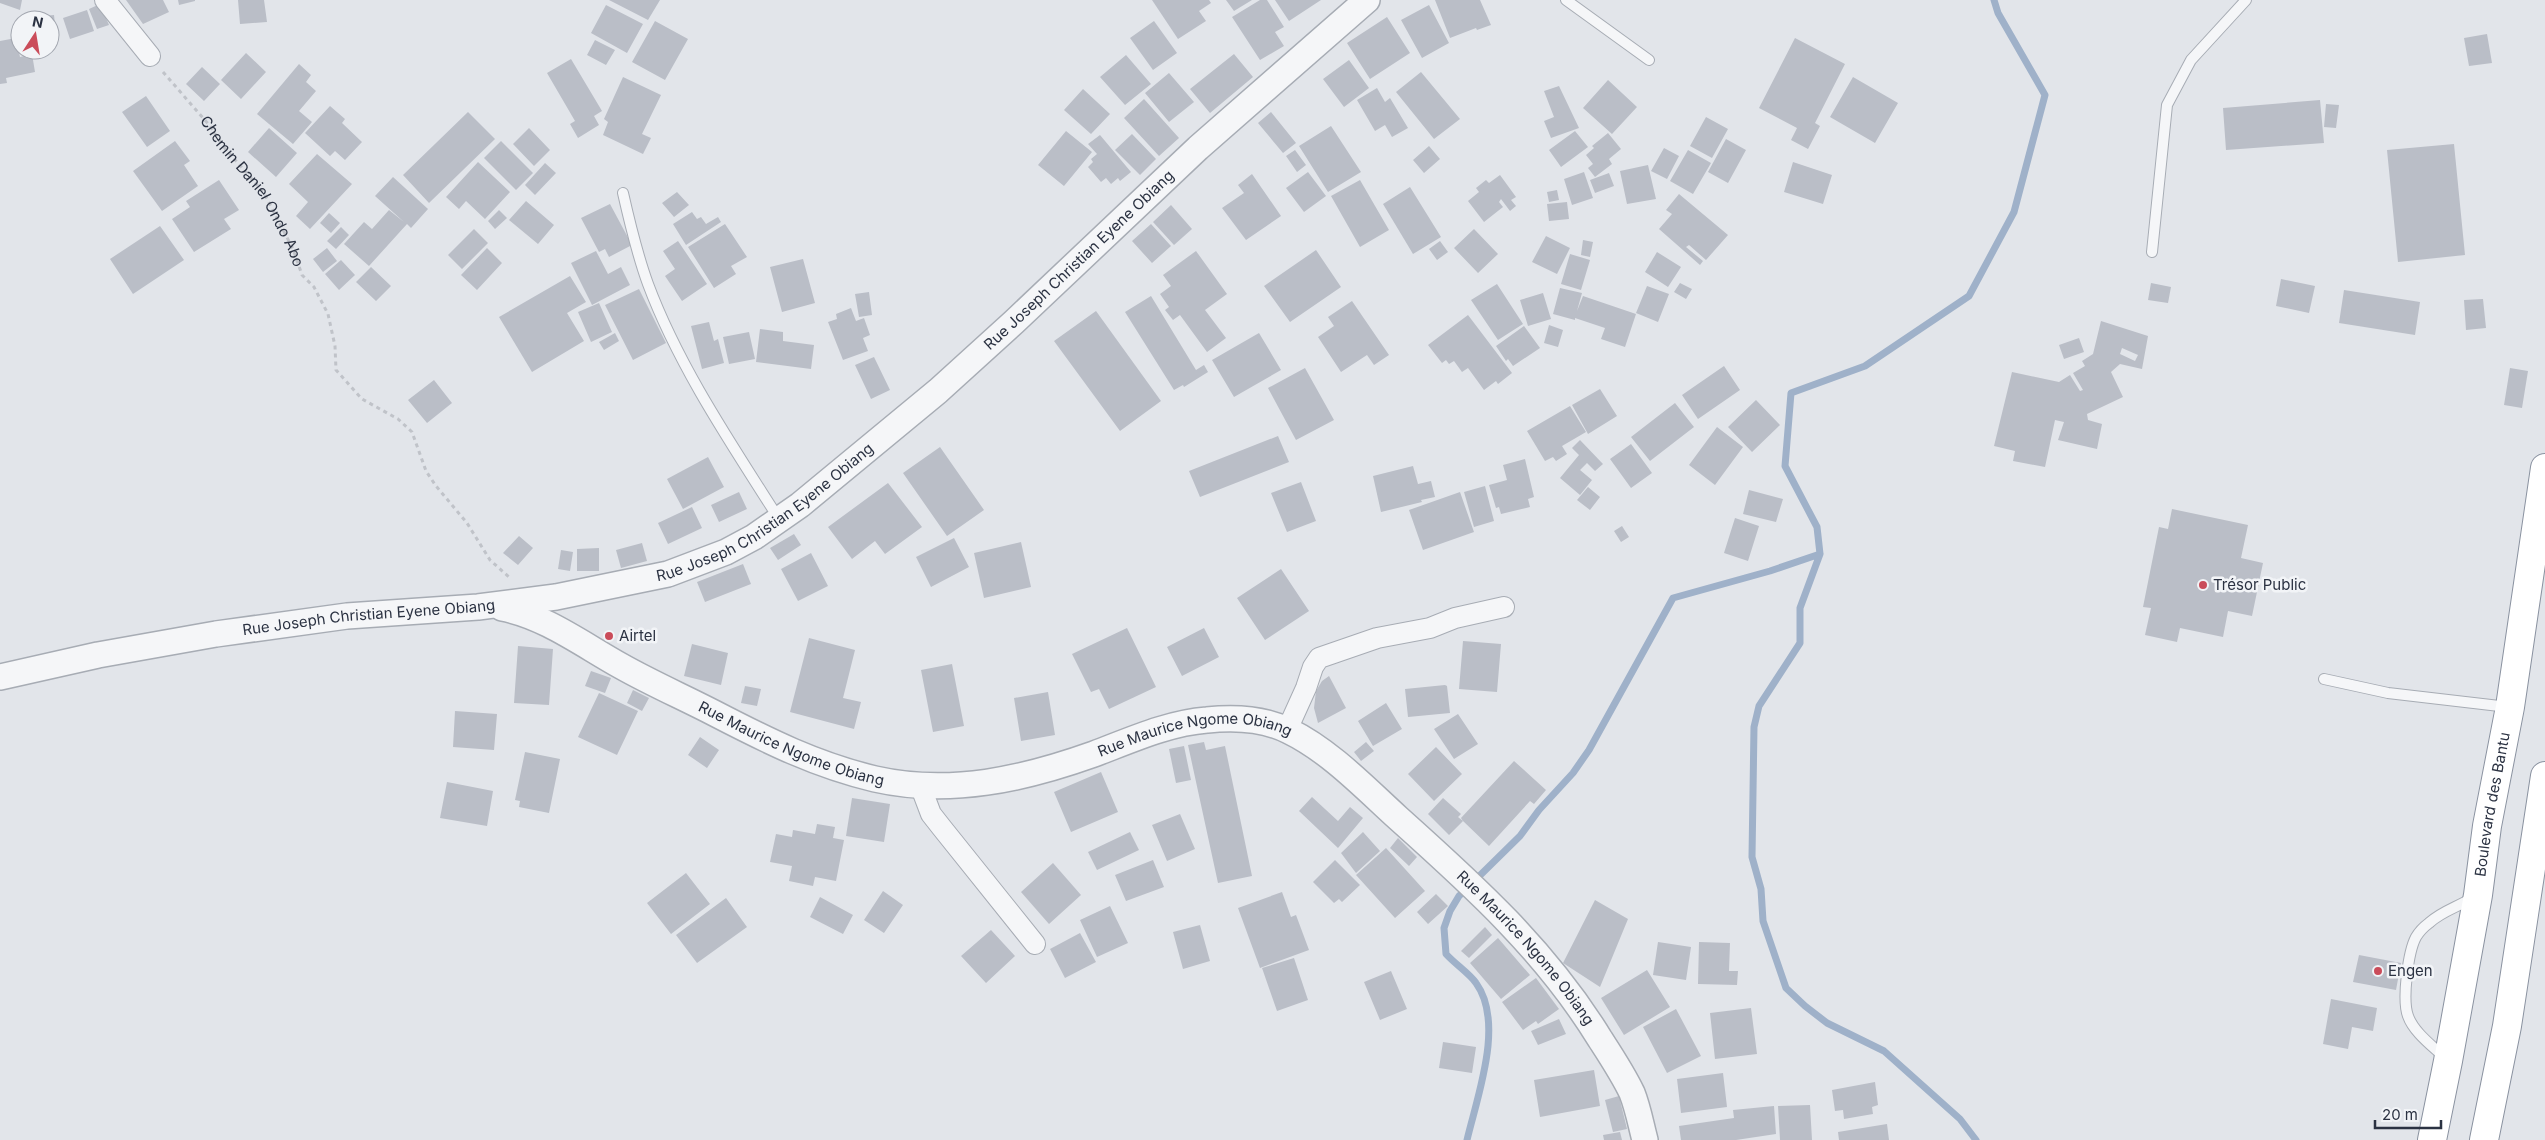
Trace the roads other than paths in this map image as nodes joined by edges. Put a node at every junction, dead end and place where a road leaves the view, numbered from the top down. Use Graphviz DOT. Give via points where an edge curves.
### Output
graph roads {
  1 [pos="105,0"];
  2 [pos="1367,0"];
  3 [pos="1566,0"];
  4 [pos="2246,0"];
  5 [pos="150,56"];
  6 [pos="1649,60"];
  7 [pos="623,193"];
  8 [pos="2152,252"];
  9 [pos="2545,468"];
  10 [pos="779,519"];
  11 [pos="602,588"];
  12 [pos="492,606"];
  13 [pos="1504,607"];
  14 [pos="585,646"];
  15 [pos="0,677"];
  16 [pos="2324,680"];
  17 [pos="2510,707"];
  18 [pos="1287,730"];
  19 [pos="2545,776"];
  20 [pos="920,785"];
  21 [pos="2539,854"];
  22 [pos="2478,895"];
  23 [pos="1035,944"];
  24 [pos="2448,1061"];
  25 [pos="1645,1140"];
  26 [pos="2432,1140"];
  27 [pos="2484,1140"];
  1 -- 5 [label="street"];
  2 -- 10 [label="street, Rue Joseph Christian Eyene Obiang" via="1198,148 970,363"];
  3 -- 6 [label="lane"];
  4 -- 8 [label="lane" via="2191,60 2167,105"];
  7 -- 10 [label="lane" via="635,247 662,317 710,409"];
  9 -- 17 [label="highway, Boulevard des Bantu"];
  10 -- 11 [label="street, Rue Joseph Christian Eyene Obiang" via="754,537 698,564 637,582"];
  11 -- 12 [label="street, Rue Joseph Christian Eyene Obiang"];
  11 -- 14 [label="street" via="580,602 571,614 570,626 575,638"];
  12 -- 14 [label="street, Rue Maurice Ngome Obiang" via="544,622"];
  12 -- 15 [label="street, Rue Joseph Christian Eyene Obiang" via="355,616 216,634"];
  13 -- 18 [label="street" via="1455,618 1430,628 1377,638 1320,658 1313,667"];
  14 -- 20 [label="street, Rue Maurice Ngome Obiang" via="797,755 880,780"];
  16 -- 17 [label="lane" via="2388,693"];
  17 -- 22 [label="highway, Boulevard des Bantu" via="2487,826"];
  18 -- 20 [label="street, Rue Maurice Ngome Obiang" via="1262,722 1235,719 1179,724 1020,778 989,784"];
  18 -- 25 [label="street, Rue Maurice Ngome Obiang" via="1313,745 1343,769 1520,931 1585,1014 1632,1094"];
  19 -- 21 [label="highway"];
  20 -- 23 [label="street" via="928,807 942,828"];
  21 -- 27 [label="highway"];
  22 -- 24 [label="highway, Boulevard des Bantu"];
  22 -- 24 [label="lane" via="2444,911 2416,938 2405,988 2408,1018"];
  24 -- 26 [label="highway, Boulevard des Bantu"];
}
